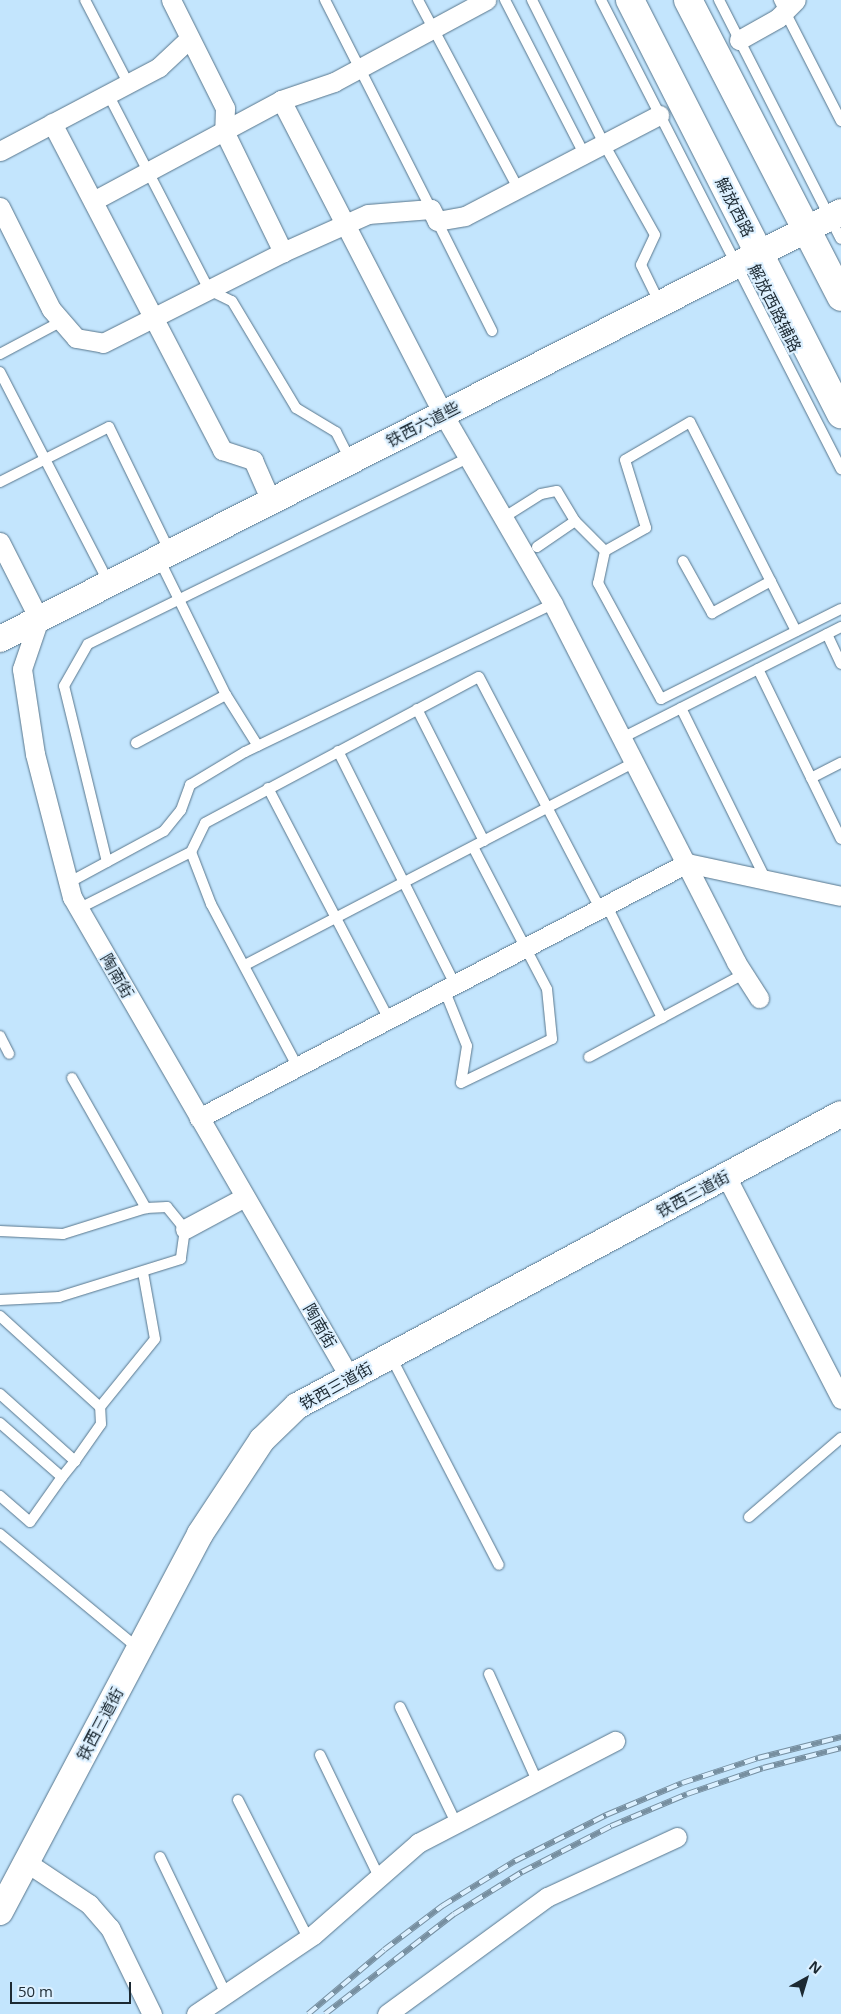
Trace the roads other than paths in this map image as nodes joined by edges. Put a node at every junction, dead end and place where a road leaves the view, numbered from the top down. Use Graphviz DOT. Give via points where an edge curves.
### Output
graph roads {
  1 [pos="85,0"];
  2 [pos="172,0"];
  3 [pos="325,0"];
  4 [pos="418,0"];
  5 [pos="486,0"];
  6 [pos="505,0"];
  7 [pos="532,0"];
  8 [pos="601,0"];
  9 [pos="630,0"];
  10 [pos="688,0"];
  11 [pos="719,0"];
  12 [pos="787,4"];
  13 [pos="433,29"];
  14 [pos="190,38"];
  15 [pos="739,40"];
  16 [pos="360,68"];
  17 [pos="128,83"];
  18 [pos="108,94"];
  19 [pos="281,100"];
  20 [pos="659,115"];
  21 [pos="841,120"];
  22 [pos="52,123"];
  23 [pos="224,131"];
  24 [pos="604,144"];
  25 [pos="0,150"];
  26 [pos="584,154"];
  27 [pos="149,171"];
  28 [pos="518,188"];
  29 [pos="93,201"];
  30 [pos="0,207"];
  31 [pos="434,215"];
  32 [pos="830,224"];
  33 [pos="345,225"];
  34 [pos="283,252"];
  35 [pos="748,261"];
  36 [pos="209,290"];
  37 [pos="841,297"];
  38 [pos="660,304"];
  39 [pos="153,318"];
  40 [pos="62,321"];
  41 [pos="492,331"];
  42 [pos="0,354"];
  43 [pos="0,372"];
  44 [pos="442,414"];
  45 [pos="841,414"];
  46 [pos="44,458"];
  47 [pos="468,458"];
  48 [pos="350,461"];
  49 [pos="841,469"];
  50 [pos="0,482"];
  51 [pos="271,501"];
  52 [pos="503,518"];
  53 [pos="575,522"];
  54 [pos="0,542"];
  55 [pos="537,547"];
  56 [pos="605,551"];
  57 [pos="164,555"];
  58 [pos="683,561"];
  59 [pos="771,582"];
  60 [pos="109,583"];
  61 [pos="178,600"];
  62 [pos="553,604"];
  63 [pos="841,609"];
  64 [pos="39,619"];
  65 [pos="841,628"];
  66 [pos="796,631"];
  67 [pos="827,634"];
  68 [pos="0,639"];
  69 [pos="841,664"];
  70 [pos="758,669"];
  71 [pos="226,695"];
  72 [pos="681,708"];
  73 [pos="418,709"];
  74 [pos="622,738"];
  75 [pos="136,743"];
  76 [pos="258,746"];
  77 [pos="338,751"];
  78 [pos="635,762"];
  79 [pos="841,763"];
  80 [pos="811,778"];
  81 [pos="268,788"];
  82 [pos="549,807"];
  83 [pos="841,839"];
  84 [pos="484,841"];
  85 [pos="473,847"];
  86 [pos="191,852"];
  87 [pos="107,862"];
  88 [pos="687,863"];
  89 [pos="766,880"];
  90 [pos="68,883"];
  91 [pos="403,884"];
  92 [pos="841,896"];
  93 [pos="602,906"];
  94 [pos="78,909"];
  95 [pos="335,919"];
  96 [pos="526,946"];
  97 [pos="245,965"];
  98 [pos="744,974"];
  99 [pos="449,986"];
  100 [pos="759,998"];
  101 [pos="388,1018"];
  102 [pos="662,1018"];
  103 [pos="0,1036"];
  104 [pos="9,1054"];
  105 [pos="589,1057"];
  106 [pos="297,1066"];
  107 [pos="72,1078"];
  108 [pos="841,1114"];
  109 [pos="199,1118"];
  110 [pos="726,1176"];
  111 [pos="245,1197"];
  112 [pos="146,1208"];
  113 [pos="184,1229"];
  114 [pos="0,1231"];
  115 [pos="143,1272"];
  116 [pos="0,1300"];
  117 [pos="0,1316"];
  118 [pos="391,1356"];
  119 [pos="350,1378"];
  120 [pos="0,1394"];
  121 [pos="841,1399"];
  122 [pos="100,1407"];
  123 [pos="0,1423"];
  124 [pos="841,1438"];
  125 [pos="75,1461"];
  126 [pos="62,1477"];
  127 [pos="0,1496"];
  128 [pos="749,1518"];
  129 [pos="0,1534"];
  130 [pos="499,1565"];
  131 [pos="139,1650"];
  132 [pos="489,1674"];
  133 [pos="400,1707"];
  134 [pos="615,1742"];
  135 [pos="320,1756"];
  136 [pos="537,1781"];
  137 [pos="238,1800"];
  138 [pos="456,1823"];
  139 [pos="677,1837"];
  140 [pos="160,1857"];
  141 [pos="26,1862"];
  142 [pos="379,1877"];
  143 [pos="0,1912"];
  144 [pos="308,1938"];
  145 [pos="226,1994"];
  146 [pos="152,2014"];
  147 [pos="196,2014"];
  148 [pos="387,2014"];
  1 -- 17 [label="lane"];
  2 -- 14 [label="street"];
  3 -- 16 [label="lane"];
  4 -- 13 [label="lane"];
  5 -- 13 [label="street"];
  6 -- 26 [label="lane"];
  7 -- 24 [label="lane"];
  8 -- 20 [label="lane, 解放西路辅路"];
  9 -- 35 [label="highway, 解放西路"];
  10 -- 32 [label="highway"];
  11 -- 15 [label="lane"];
  12 -- 15 [label="street"];
  12 -- 21 [label="lane"];
  13 -- 16 [label="street"];
  13 -- 28 [label="lane"];
  14 -- 17 [label="street" via="159,67"];
  14 -- 23 [label="street" via="225,108"];
  15 -- 32 [label="lane"];
  16 -- 19 [label="street" via="334,82"];
  16 -- 31 [label="lane"];
  17 -- 18 [label="street"];
  18 -- 22 [label="street"];
  18 -- 27 [label="lane"];
  19 -- 23 [label="street"];
  19 -- 33 [label="street"];
  20 -- 24 [label="street"];
  20 -- 35 [label="lane, 解放西路辅路"];
  22 -- 25 [label="street"];
  22 -- 29 [label="street"];
  23 -- 27 [label="street"];
  23 -- 34 [label="street"];
  24 -- 26 [label="street"];
  24 -- 38 [label="lane" via="655,235 641,264"];
  26 -- 28 [label="street"];
  27 -- 29 [label="street"];
  27 -- 36 [label="lane"];
  28 -- 31 [label="street" via="465,216"];
  29 -- 39 [label="street"];
  30 -- 40 [label="street" via="51,309"];
  31 -- 33 [label="street" via="368,214"];
  31 -- 41 [label="lane"];
  32 -- 35 [label="street, 铁西六道些"];
  32 -- 37 [label="highway"];
  33 -- 34 [label="street"];
  33 -- 44 [label="street"];
  34 -- 36 [label="street"];
  35 -- 38 [label="street, 铁西六道些"];
  35 -- 45 [label="highway, 解放西路"];
  35 -- 49 [label="lane, 解放西路辅路"];
  36 -- 39 [label="street"];
  36 -- 48 [label="lane" via="232,301 296,408 336,432"];
  38 -- 44 [label="street, 铁西六道些"];
  39 -- 40 [label="street" via="103,343 76,338"];
  39 -- 51 [label="street" via="222,450 253,460"];
  40 -- 42 [label="lane"];
  43 -- 46 [label="lane"];
  44 -- 47 [label="street"];
  44 -- 48 [label="street, 铁西六道些"];
  46 -- 50 [label="lane"];
  46 -- 57 [label="lane" via="109,427"];
  46 -- 60 [label="lane"];
  47 -- 52 [label="street"];
  47 -- 61 [label="lane"];
  48 -- 51 [label="street, 铁西六道些"];
  51 -- 57 [label="street, 铁西六道些"];
  52 -- 53 [label="lane" via="542,494 556,491"];
  52 -- 62 [label="street"];
  53 -- 55 [label="lane"];
  53 -- 56 [label="lane"];
  54 -- 64 [label="street"];
  56 -- 59 [label="lane" via="646,528 625,460 690,422"];
  56 -- 66 [label="lane" via="598,582 661,700"];
  57 -- 60 [label="street, 铁西六道些"];
  57 -- 61 [label="lane"];
  58 -- 59 [label="lane" via="712,613"];
  59 -- 66 [label="lane"];
  60 -- 64 [label="street, 铁西六道些"];
  61 -- 71 [label="lane"];
  61 -- 87 [label="lane" via="88,644 64,686"];
  62 -- 74 [label="street"];
  62 -- 76 [label="lane"];
  63 -- 66 [label="lane"];
  64 -- 68 [label="street, 铁西六道些"];
  64 -- 90 [label="street, 陶南街" via="22,669 35,754"];
  65 -- 67 [label="lane"];
  67 -- 69 [label="lane"];
  67 -- 70 [label="lane"];
  70 -- 72 [label="lane"];
  70 -- 80 [label="lane"];
  71 -- 75 [label="lane"];
  71 -- 76 [label="lane"];
  72 -- 74 [label="lane"];
  72 -- 89 [label="lane"];
  73 -- 77 [label="lane"];
  73 -- 82 [label="lane" via="479,677"];
  73 -- 84 [label="lane"];
  74 -- 78 [label="street"];
  76 -- 87 [label="lane" via="190,785 181,810 164,831"];
  77 -- 81 [label="lane"];
  77 -- 91 [label="lane"];
  78 -- 82 [label="lane"];
  78 -- 88 [label="street"];
  79 -- 80 [label="lane"];
  80 -- 83 [label="lane"];
  81 -- 86 [label="lane" via="205,822"];
  81 -- 95 [label="lane"];
  82 -- 84 [label="lane"];
  82 -- 93 [label="lane"];
  84 -- 85 [label="lane"];
  85 -- 91 [label="lane"];
  85 -- 96 [label="lane"];
  86 -- 94 [label="lane"];
  86 -- 97 [label="lane" via="211,904"];
  87 -- 90 [label="lane"];
  88 -- 89 [label="street"];
  88 -- 93 [label="street"];
  88 -- 98 [label="street"];
  89 -- 92 [label="street"];
  90 -- 94 [label="street, 陶南街"];
  91 -- 95 [label="lane"];
  91 -- 99 [label="lane"];
  93 -- 96 [label="street"];
  93 -- 102 [label="lane"];
  94 -- 109 [label="street, 陶南街"];
  95 -- 97 [label="lane"];
  95 -- 101 [label="lane"];
  96 -- 99 [label="street"];
  96 -- 99 [label="lane" via="547,989 552,1039 461,1083 467,1046"];
  97 -- 106 [label="lane"];
  98 -- 100 [label="street"];
  98 -- 102 [label="lane"];
  99 -- 101 [label="street"];
  101 -- 106 [label="street"];
  102 -- 105 [label="lane"];
  103 -- 104 [label="lane"];
  106 -- 109 [label="street"];
  107 -- 112 [label="lane"];
  108 -- 110 [label="street, 铁西三道街"];
  109 -- 111 [label="street, 陶南街"];
  110 -- 118 [label="street, 铁西三道街"];
  110 -- 121 [label="street"];
  111 -- 113 [label="street"];
  111 -- 119 [label="street, 陶南街"];
  112 -- 113 [label="lane" via="167,1207"];
  112 -- 114 [label="lane" via="63,1234"];
  113 -- 115 [label="lane" via="181,1259"];
  115 -- 116 [label="lane" via="59,1297"];
  115 -- 122 [label="lane" via="155,1339"];
  117 -- 122 [label="lane"];
  118 -- 119 [label="street, 铁西三道街"];
  118 -- 130 [label="lane"];
  119 -- 131 [label="street, 铁西三道街" via="297,1406 262,1440 200,1534"];
  120 -- 125 [label="lane"];
  122 -- 125 [label="lane" via="101,1424"];
  123 -- 126 [label="lane"];
  124 -- 128 [label="lane"];
  125 -- 126 [label="lane"];
  126 -- 127 [label="lane" via="30,1522"];
  129 -- 131 [label="lane"];
  131 -- 141 [label="street, 铁西三道街"];
  132 -- 136 [label="lane"];
  133 -- 138 [label="lane"];
  134 -- 136 [label="street"];
  135 -- 142 [label="lane"];
  136 -- 138 [label="street"];
  137 -- 144 [label="lane"];
  138 -- 142 [label="street" via="418,1843"];
  139 -- 148 [label="street" via="547,1897"];
  140 -- 145 [label="lane"];
  141 -- 143 [label="street, 铁西三道街"];
  141 -- 146 [label="street" via="89,1904 110,1928"];
  142 -- 144 [label="street"];
  144 -- 145 [label="street"];
  145 -- 147 [label="street"];
}
